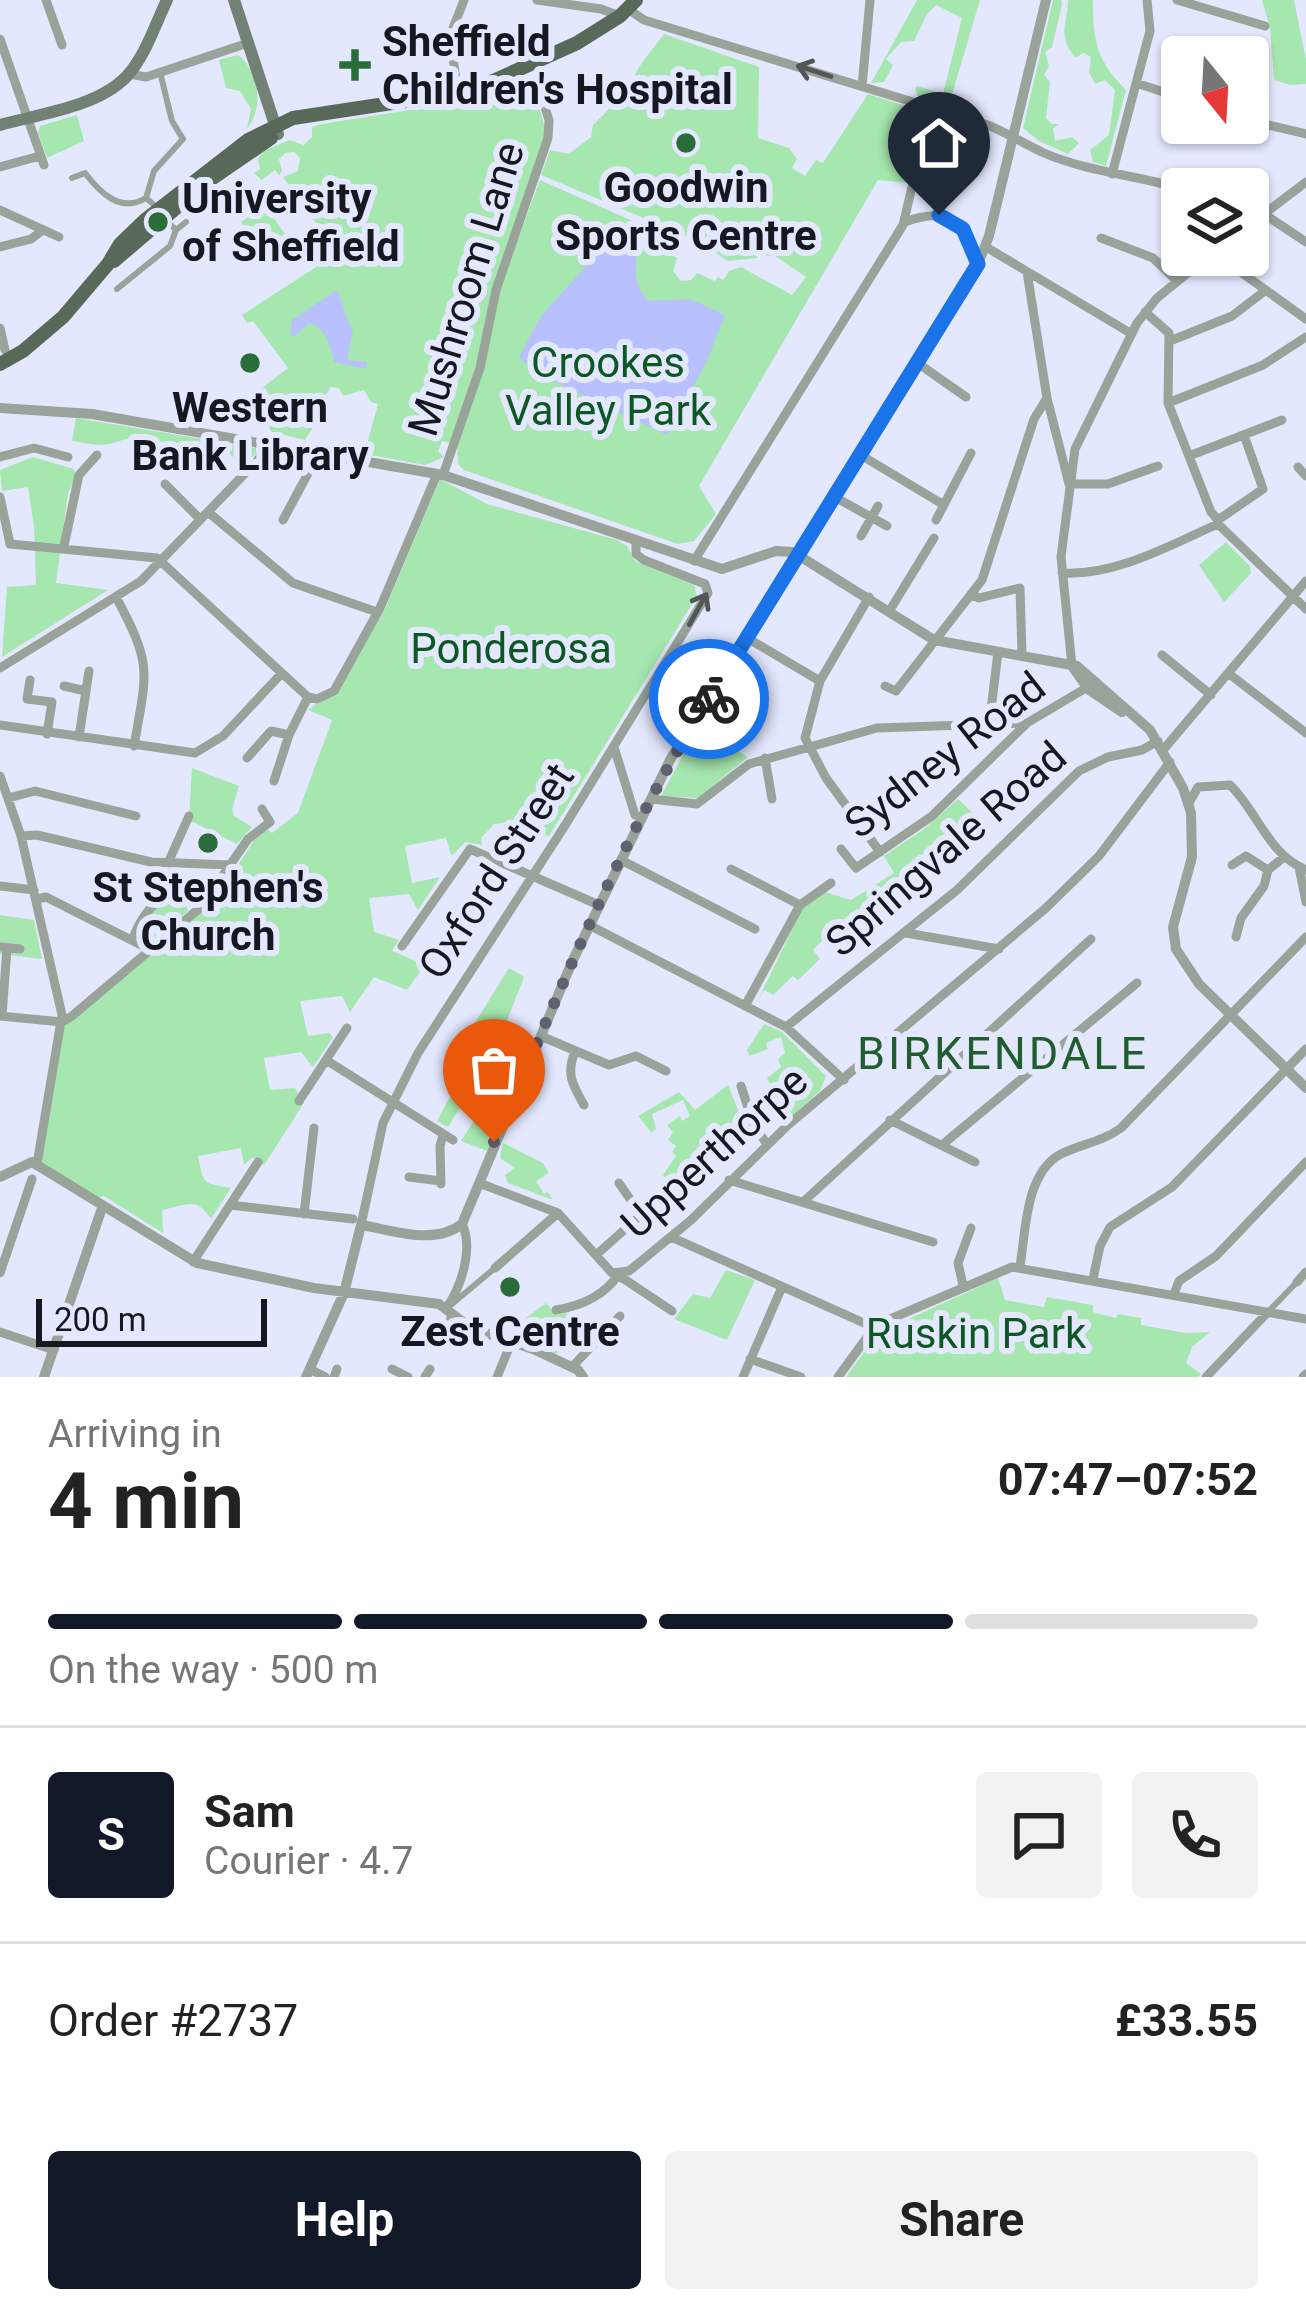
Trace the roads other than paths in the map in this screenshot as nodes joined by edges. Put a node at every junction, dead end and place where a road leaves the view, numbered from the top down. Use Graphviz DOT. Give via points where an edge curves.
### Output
graph roads {
  1 [pos="46,0"];
  2 [pos="167,0"];
  3 [pos="234,0"];
  4 [pos="464,0"];
  5 [pos="537,0"];
  6 [pos="870,0"];
  7 [pos="1046,0"];
  8 [pos="1148,0"];
  9 [pos="1177,0"];
  10 [pos="590,8"];
  11 [pos="628,8"];
  12 [pos="606,26"];
  13 [pos="1264,26"];
  14 [pos="0,39"];
  15 [pos="248,43"];
  16 [pos="62,45"];
  17 [pos="3,58"];
  18 [pos="137,61"];
  19 [pos="160,72"];
  20 [pos="129,74"];
  21 [pos="499,80"];
  22 [pos="1136,83"];
  23 [pos="862,86"];
  24 [pos="1161,91"];
  25 [pos="458,94"];
  26 [pos="265,97"];
  27 [pos="931,106"];
  28 [pos="28,117"];
  29 [pos="0,125"];
  30 [pos="1269,125"];
  31 [pos="276,130"];
  32 [pos="1014,134"];
  33 [pos="1306,134"];
  34 [pos="248,140"];
  35 [pos="0,167"];
  36 [pos="1112,174"];
  37 [pos="72,178"];
  38 [pos="1306,183"];
  39 [pos="1161,184"];
  40 [pos="146,198"];
  41 [pos="176,201"];
  42 [pos="154,204"];
  43 [pos="0,210"];
  44 [pos="1269,210"];
  45 [pos="1269,217"];
  46 [pos="187,221"];
  47 [pos="904,222"];
  48 [pos="43,230"];
  49 [pos="59,237"];
  50 [pos="1101,238"];
  51 [pos="1306,242"];
  52 [pos="0,247"];
  53 [pos="986,247"];
  54 [pos="978,264"];
  55 [pos="1027,272"];
  56 [pos="1184,276"];
  57 [pos="1245,276"];
  58 [pos="1177,281"];
  59 [pos="117,289"];
  60 [pos="1266,290"];
  61 [pos="1145,312"];
  62 [pos="1306,319"];
  63 [pos="0,328"];
  64 [pos="1132,334"];
  65 [pos="1306,337"];
  66 [pos="1170,341"];
  67 [pos="2,356"];
  68 [pos="916,362"];
  69 [pos="966,397"];
  70 [pos="0,398"];
  71 [pos="1047,398"];
  72 [pos="1168,403"];
  73 [pos="23,407"];
  74 [pos="0,408"];
  75 [pos="1282,420"];
  76 [pos="1244,435"];
  77 [pos="269,443"];
  78 [pos="319,453"];
  79 [pos="970,453"];
  80 [pos="97,454"];
  81 [pos="859,454"];
  82 [pos="1189,456"];
  83 [pos="0,457"];
  84 [pos="68,457"];
  85 [pos="1158,466"];
  86 [pos="436,474"];
  87 [pos="165,484"];
  88 [pos="1069,484"];
  89 [pos="194,494"];
  90 [pos="833,496"];
  91 [pos="0,497"];
  92 [pos="184,503"];
  93 [pos="944,505"];
  94 [pos="878,506"];
  95 [pos="204,515"];
  96 [pos="871,518"];
  97 [pos="283,520"];
  98 [pos="936,520"];
  99 [pos="1216,522"];
  100 [pos="887,526"];
  101 [pos="861,536"];
  102 [pos="934,538"];
  103 [pos="636,540"];
  104 [pos="64,546"];
  105 [pos="799,554"];
  106 [pos="160,560"];
  107 [pos="694,561"];
  108 [pos="1062,573"];
  109 [pos="1306,581"];
  110 [pos="972,596"];
  111 [pos="1292,596"];
  112 [pos="116,597"];
  113 [pos="869,597"];
  114 [pos="1306,609"];
  115 [pos="890,610"];
  116 [pos="377,613"];
  117 [pos="747,638"];
  118 [pos="934,640"];
  119 [pos="998,652"];
  120 [pos="1022,655"];
  121 [pos="1162,655"];
  122 [pos="1072,666"];
  123 [pos="0,668"];
  124 [pos="89,671"];
  125 [pos="1228,673"];
  126 [pos="282,674"];
  127 [pos="30,680"];
  128 [pos="820,681"];
  129 [pos="1091,685"];
  130 [pos="64,686"];
  131 [pos="885,686"];
  132 [pos="86,691"];
  133 [pos="1211,695"];
  134 [pos="308,697"];
  135 [pos="991,710"];
  136 [pos="1027,723"];
  137 [pos="0,725"];
  138 [pos="1306,733"];
  139 [pos="47,734"];
  140 [pos="289,736"];
  141 [pos="79,737"];
  142 [pos="134,746"];
  143 [pos="807,746"];
  144 [pos="614,747"];
  145 [pos="1164,751"];
  146 [pos="247,758"];
  147 [pos="765,758"];
  148 [pos="0,776"];
  149 [pos="274,781"];
  150 [pos="8,798"];
  151 [pos="651,799"];
  152 [pos="772,799"];
  153 [pos="1189,803"];
  154 [pos="262,808"];
  155 [pos="189,815"];
  156 [pos="635,815"];
  157 [pos="136,816"];
  158 [pos="21,836"];
  159 [pos="841,849"];
  160 [pos="880,852"];
  161 [pos="1284,857"];
  162 [pos="621,860"];
  163 [pos="168,863"];
  164 [pos="231,865"];
  165 [pos="1232,866"];
  166 [pos="1302,868"];
  167 [pos="731,869"];
  168 [pos="1268,870"];
  169 [pos="533,875"];
  170 [pos="831,883"];
  171 [pos="0,886"];
  172 [pos="36,894"];
  173 [pos="1306,902"];
  174 [pos="599,905"];
  175 [pos="800,905"];
  176 [pos="201,908"];
  177 [pos="589,925"];
  178 [pos="1241,925"];
  179 [pos="755,929"];
  180 [pos="1253,930"];
  181 [pos="906,933"];
  182 [pos="1236,937"];
  183 [pos="1306,937"];
  184 [pos="133,938"];
  185 [pos="1090,939"];
  186 [pos="402,946"];
  187 [pos="3,948"];
  188 [pos="20,949"];
  189 [pos="149,949"];
  190 [pos="998,949"];
  191 [pos="1137,983"];
  192 [pos="746,1006"];
  193 [pos="1232,1015"];
  194 [pos="1,1016"];
  195 [pos="62,1022"];
  196 [pos="347,1028"];
  197 [pos="786,1028"];
  198 [pos="543,1037"];
  199 [pos="1306,1049"];
  200 [pos="575,1051"];
  201 [pos="326,1060"];
  202 [pos="1287,1069"];
  203 [pos="666,1071"];
  204 [pos="844,1080"];
  205 [pos="741,1086"];
  206 [pos="1306,1088"];
  207 [pos="299,1101"];
  208 [pos="391,1103"];
  209 [pos="584,1106"];
  210 [pos="890,1120"];
  211 [pos="314,1128"];
  212 [pos="767,1144"];
  213 [pos="942,1145"];
  214 [pos="257,1162"];
  215 [pos="975,1162"];
  216 [pos="1306,1162"];
  217 [pos="37,1164"];
  218 [pos="0,1177"];
  219 [pos="409,1177"];
  220 [pos="32,1179"];
  221 [pos="506,1179"];
  222 [pos="729,1180"];
  223 [pos="479,1183"];
  224 [pos="619,1183"];
  225 [pos="498,1190"];
  226 [pos="802,1202"];
  227 [pos="230,1204"];
  228 [pos="102,1208"];
  229 [pos="558,1213"];
  230 [pos="304,1214"];
  231 [pos="357,1222"];
  232 [pos="462,1224"];
  233 [pos="971,1228"];
  234 [pos="953,1235"];
  235 [pos="670,1237"];
  236 [pos="967,1240"];
  237 [pos="934,1242"];
  238 [pos="596,1255"];
  239 [pos="193,1262"];
  240 [pos="1020,1266"];
  241 [pos="495,1268"];
  242 [pos="1306,1272"];
  243 [pos="0,1273"];
  244 [pos="618,1275"];
  245 [pos="1094,1279"];
  246 [pos="1297,1282"];
  247 [pos="963,1285"];
  248 [pos="782,1286"];
  249 [pos="344,1293"];
  250 [pos="1174,1294"];
  251 [pos="556,1310"];
  252 [pos="672,1311"];
  253 [pos="449,1312"];
  254 [pos="1268,1312"];
  255 [pos="620,1316"];
  256 [pos="1306,1319"];
  257 [pos="873,1328"];
  258 [pos="0,1332"];
  259 [pos="412,1336"];
  260 [pos="512,1343"];
  261 [pos="54,1350"];
  262 [pos="750,1359"];
  263 [pos="572,1367"];
  264 [pos="392,1369"];
  265 [pos="308,1373"];
  266 [pos="332,1374"];
  267 [pos="45,1376"];
  268 [pos="408,1377"];
  269 [pos="497,1377"];
  270 [pos="583,1377"];
  271 [pos="743,1377"];
  272 [pos="801,1377"];
  273 [pos="838,1377"];
  274 [pos="1205,1377"];
  1 -- 16 [label="street"];
  2 -- 18 [label="main road"];
  3 -- 15 [label="main road"];
  4 -- 25 [label="street" via="450,36"];
  5 -- 10 [label="street"];
  6 -- 23 [label="street"];
  7 -- 32 [label="street"];
  8 -- 22 [label="street" via="1150,31"];
  9 -- 13 [label="street"];
  10 -- 11 [label="street"];
  10 -- 12 [label="street"];
  11 -- 12 [label="main road"];
  23 -- 11 [label="street, one-way" via="644,20"];
  12 -- 21 [label="main road"];
  14 -- 17 [label="street"];
  15 -- 19 [label="street"];
  15 -- 26 [label="main road"];
  17 -- 28 [label="street"];
  18 -- 19 [label="street"];
  18 -- 20 [label="main road"];
  19 -- 20 [label="street"];
  19 -- 40 [label="street" via="183,139 154,171"];
  20 -- 28 [label="main road" via="95,97"];
  21 -- 25 [label="main road"];
  21 -- 86 [label="street, Mushroom Lane" via="544,104 548,138 496,290 480,368"];
  22 -- 24 [label="street"];
  22 -- 36 [label="street"];
  23 -- 27 [label="street"];
  25 -- 31 [label="main road" via="313,116"];
  26 -- 31 [label="main road"];
  26 -- 34 [label="main road" via="264,116"];
  27 -- 32 [label="street"];
  27 -- 47 [label="street"];
  28 -- 29 [label="main road"];
  28 -- 35 [label="street" via="42,161"];
  30 -- 33 [label="street"];
  31 -- 34 [label="main road"];
  31 -- 41 [label="main road"];
  32 -- 36 [label="street" via="1045,154"];
  32 -- 53 [label="street"];
  34 -- 41 [label="main road"];
  36 -- 39 [label="street"];
  37 -- 40 [label="street" via="85,173 123,206"];
  38 -- 44 [label="street"];
  40 -- 42 [label="street"];
  41 -- 67 [label="main road" via="120,244 71,308"];
  43 -- 48 [label="street"];
  45 -- 51 [label="street"];
  46 -- 59 [label="street" via="173,228 170,246"];
  47 -- 54 [label="street" via="953,220"];
  47 -- 107 [label="street"];
  48 -- 49 [label="street"];
  48 -- 52 [label="street"];
  50 -- 58 [label="street" via="1153,258"];
  53 -- 54 [label="street"];
  53 -- 55 [label="street"];
  54 -- 68 [label="street"];
  55 -- 64 [label="street"];
  55 -- 71 [label="street"];
  56 -- 58 [label="street"];
  57 -- 60 [label="street"];
  58 -- 61 [label="street"];
  60 -- 62 [label="street"];
  60 -- 66 [label="street" via="1232,316"];
  61 -- 64 [label="street"];
  61 -- 66 [label="street"];
  63 -- 67 [label="street"];
  64 -- 88 [label="street" via="1080,436"];
  65 -- 72 [label="street" via="1263,365"];
  66 -- 72 [label="street"];
  68 -- 69 [label="street"];
  68 -- 81 [label="street"];
  70 -- 73 [label="street"];
  71 -- 88 [label="street"];
  71 -- 110 [label="street"];
  72 -- 82 [label="street"];
  73 -- 74 [label="street"];
  73 -- 77 [label="street"];
  75 -- 76 [label="street"];
  76 -- 82 [label="street"];
  76 -- 99 [label="street" via="1263,489"];
  77 -- 78 [label="street"];
  77 -- 95 [label="street"];
  78 -- 86 [label="street"];
  78 -- 97 [label="street"];
  79 -- 93 [label="street"];
  80 -- 104 [label="street" via="79,475"];
  81 -- 90 [label="street"];
  81 -- 93 [label="street"];
  82 -- 99 [label="street"];
  83 -- 84 [label="street" via="34,448"];
  85 -- 88 [label="street" via="1099,485"];
  86 -- 103 [label="street"];
  86 -- 116 [label="street, Mushroom Lane"];
  87 -- 92 [label="street"];
  88 -- 108 [label="street"];
  89 -- 92 [label="street"];
  90 -- 96 [label="street"];
  90 -- 105 [label="street"];
  91 -- 104 [label="street" via="10,544"];
  92 -- 95 [label="street"];
  93 -- 98 [label="street"];
  94 -- 96 [label="street"];
  95 -- 106 [label="street"];
  95 -- 116 [label="street" via="293,583"];
  96 -- 100 [label="street"];
  96 -- 101 [label="street"];
  99 -- 108 [label="street" via="1161,551"];
  99 -- 111 [label="street"];
  102 -- 115 [label="street"];
  103 -- 107 [label="street"];
  144 -- 103 [label="street, Oxford Street, one-way" via="708,593 705,584 644,560"];
  104 -- 106 [label="street"];
  105 -- 107 [label="street" via="776,551 729,568"];
  105 -- 113 [label="street"];
  105 -- 117 [label="street"];
  106 -- 112 [label="street"];
  106 -- 126 [label="street"];
  108 -- 122 [label="street"];
  109 -- 111 [label="street"];
  110 -- 118 [label="street"];
  110 -- 120 [label="street" via="1020,588"];
  111 -- 114 [label="street"];
  111 -- 125 [label="street"];
  112 -- 123 [label="street"];
  112 -- 142 [label="street" via="146,665"];
  113 -- 115 [label="street"];
  113 -- 128 [label="street"];
  115 -- 118 [label="street"];
  116 -- 134 [label="street, Mushroom Lane" via="334,691"];
  117 -- 128 [label="street"];
  117 -- 151 [label="street"];
  118 -- 119 [label="street"];
  118 -- 131 [label="street" via="896,691"];
  119 -- 120 [label="street"];
  119 -- 135 [label="street"];
  120 -- 122 [label="street"];
  121 -- 133 [label="street"];
  122 -- 129 [label="street"];
  124 -- 132 [label="street"];
  125 -- 133 [label="street"];
  125 -- 138 [label="street"];
  126 -- 134 [label="street"];
  126 -- 142 [label="street" via="206,749"];
  127 -- 139 [label="street" via="27,699 52,702"];
  128 -- 143 [label="street"];
  129 -- 136 [label="street, Sydney Road"];
  129 -- 145 [label="street"];
  130 -- 132 [label="street"];
  132 -- 141 [label="street"];
  133 -- 145 [label="street"];
  134 -- 140 [label="street"];
  136 -- 143 [label="street" via="877,728"];
  136 -- 160 [label="street, Sydney Road" via="932,816"];
  137 -- 139 [label="street"];
  139 -- 141 [label="street"];
  140 -- 146 [label="street" via="271,731"];
  140 -- 149 [label="street"];
  141 -- 142 [label="street"];
  143 -- 147 [label="street"];
  143 -- 160 [label="street"];
  144 -- 156 [label="street"];
  144 -- 169 [label="street, Oxford Street"];
  145 -- 153 [label="street"];
  145 -- 181 [label="street, Springvale Road" via="1108,757 1079,771"];
  145 -- 190 [label="street, Upperthorpe" via="1099,856"];
  147 -- 151 [label="street" via="705,802"];
  147 -- 152 [label="street"];
  148 -- 150 [label="street"];
  150 -- 157 [label="street" via="35,791"];
  150 -- 158 [label="street"];
  151 -- 162 [label="street"];
  153 -- 161 [label="street" via="1198,787 1235,788"];
  153 -- 193 [label="street" via="1192,857 1174,938 1189,972"];
  154 -- 164 [label="street" via="270,822"];
  155 -- 163 [label="street"];
  158 -- 163 [label="street"];
  158 -- 172 [label="street"];
  159 -- 160 [label="street, Sydney Road" via="854,868"];
  161 -- 166 [label="street"];
  161 -- 168 [label="street"];
  162 -- 174 [label="street"];
  162 -- 179 [label="street"];
  163 -- 164 [label="street"];
  164 -- 176 [label="street"];
  165 -- 168 [label="street" via="1246,856"];
  166 -- 173 [label="street"];
  167 -- 175 [label="street"];
  168 -- 178 [label="street"];
  169 -- 174 [label="street"];
  169 -- 186 [label="street" via="470,849"];
  169 -- 208 [label="street, Oxford Street"];
  170 -- 175 [label="street"];
  171 -- 172 [label="street"];
  172 -- 184 [label="street"];
  172 -- 195 [label="street"];
  174 -- 177 [label="street"];
  175 -- 192 [label="street"];
  176 -- 184 [label="street" via="191,900 155,901"];
  176 -- 189 [label="street"];
  177 -- 192 [label="street"];
  177 -- 198 [label="street"];
  178 -- 180 [label="street"];
  178 -- 182 [label="street"];
  181 -- 190 [label="street"];
  181 -- 197 [label="street, Springvale Road"];
  183 -- 193 [label="street"];
  184 -- 189 [label="street"];
  185 -- 210 [label="street"];
  187 -- 188 [label="street"];
  187 -- 194 [label="street"];
  189 -- 195 [label="street"];
  190 -- 204 [label="street, Upperthorpe"];
  191 -- 213 [label="street"];
  192 -- 197 [label="street"];
  193 -- 202 [label="street"];
  193 -- 240 [label="street" via="1121,1128 1046,1165"];
  194 -- 195 [label="street"];
  195 -- 217 [label="street"];
  196 -- 201 [label="street"];
  197 -- 204 [label="street"];
  198 -- 200 [label="street"];
  198 -- 223 [label="street"];
  199 -- 202 [label="street"];
  200 -- 203 [label="street" via="609,1065 636,1055"];
  200 -- 209 [label="street" via="569,1078"];
  201 -- 207 [label="street"];
  201 -- 208 [label="street"];
  202 -- 206 [label="street"];
  202 -- 245 [label="street" via="1163,1195 1110,1227"];
  204 -- 212 [label="street, Upperthorpe"];
  205 -- 212 [label="street"];
  208 -- 219 [label="street" via="448,1137 441,1183"];
  208 -- 231 [label="street, Oxford Street"];
  210 -- 213 [label="street"];
  210 -- 226 [label="street"];
  211 -- 230 [label="street" via="316,1164"];
  212 -- 222 [label="street, Upperthorpe"];
  213 -- 215 [label="street"];
  214 -- 227 [label="street"];
  216 -- 250 [label="street"];
  217 -- 218 [label="street"];
  217 -- 228 [label="street"];
  220 -- 243 [label="street"];
  221 -- 225 [label="street"];
  222 -- 226 [label="street"];
  222 -- 235 [label="street, Upperthorpe"];
  223 -- 225 [label="street, Upperthorpe"];
  223 -- 232 [label="street"];
  224 -- 238 [label="street" via="640,1215"];
  225 -- 229 [label="street, Upperthorpe"];
  226 -- 237 [label="street"];
  227 -- 230 [label="street"];
  227 -- 239 [label="street"];
  228 -- 239 [label="street"];
  228 -- 261 [label="street"];
  229 -- 238 [label="street, Upperthorpe"];
  229 -- 241 [label="street, Upperthorpe"];
  230 -- 231 [label="street"];
  231 -- 232 [label="street" via="435,1236"];
  231 -- 249 [label="street, Oxford Street"];
  232 -- 253 [label="street" via="460,1286"];
  233 -- 236 [label="street"];
  234 -- 236 [label="street"];
  235 -- 244 [label="street, Upperthorpe"];
  235 -- 248 [label="street"];
  236 -- 247 [label="street" via="958,1263"];
  238 -- 244 [label="street, Upperthorpe"];
  239 -- 249 [label="street"];
  240 -- 245 [label="street"];
  240 -- 247 [label="street"];
  241 -- 253 [label="street"];
  242 -- 246 [label="street"];
  244 -- 251 [label="street" via="581,1305"];
  244 -- 252 [label="street"];
  245 -- 250 [label="street"];
  246 -- 254 [label="street"];
  247 -- 257 [label="street"];
  248 -- 257 [label="street"];
  248 -- 262 [label="street"];
  249 -- 253 [label="street" via="417,1300"];
  249 -- 265 [label="street, Oxford Street"];
  250 -- 254 [label="street"];
  253 -- 259 [label="street" via="442,1344"];
  253 -- 260 [label="street"];
  254 -- 256 [label="street"];
  254 -- 274 [label="street"];
  255 -- 263 [label="street"];
  257 -- 273 [label="street"];
  258 -- 261 [label="street"];
  260 -- 263 [label="street"];
  260 -- 269 [label="street"];
  261 -- 267 [label="street"];
  262 -- 271 [label="street"];
  262 -- 272 [label="street"];
  263 -- 270 [label="street"];
  264 -- 268 [label="street"];
  265 -- 266 [label="street"];
}
